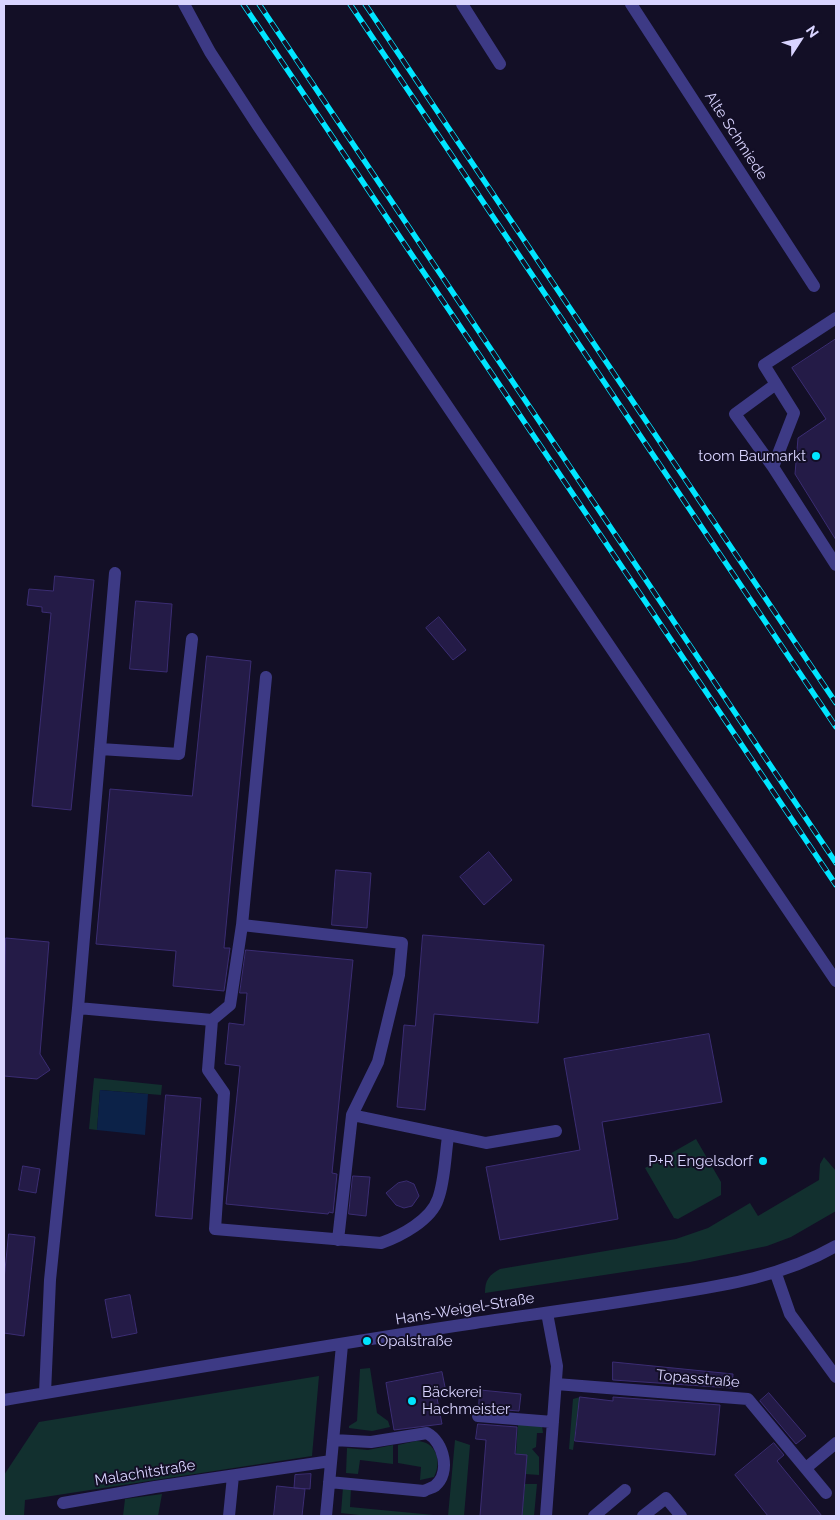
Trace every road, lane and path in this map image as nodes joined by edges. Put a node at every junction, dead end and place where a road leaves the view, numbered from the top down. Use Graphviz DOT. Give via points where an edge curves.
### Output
graph roads {
  1 [pos="184,4"];
  2 [pos="462,4"];
  3 [pos="630,4"];
  4 [pos="500,64"];
  5 [pos="814,286"];
  6 [pos="836,318"];
  7 [pos="776,384"];
  8 [pos="773,467"];
  9 [pos="836,565"];
  10 [pos="115,573"];
  11 [pos="192,639"];
  12 [pos="266,677"];
  13 [pos="100,749"];
  14 [pos="242,925"];
  15 [pos="836,981"];
  16 [pos="78,1008"];
  17 [pos="212,1020"];
  18 [pos="352,1115"];
  19 [pos="556,1131"];
  20 [pos="448,1136"];
  21 [pos="338,1240"];
  22 [pos="836,1246"];
  23 [pos="776,1274"];
  24 [pos="547,1313"];
  25 [pos="342,1345"];
  26 [pos="836,1378"];
  27 [pos="556,1384"];
  28 [pos="46,1393"];
  29 [pos="4,1400"];
  30 [pos="478,1416"];
  31 [pos="553,1422"];
  32 [pos="334,1440"];
  33 [pos="836,1443"];
  34 [pos="331,1461"];
  35 [pos="806,1468"];
  36 [pos="233,1476"];
  37 [pos="329,1482"];
  38 [pos="625,1490"];
  39 [pos="826,1493"];
  40 [pos="63,1503"];
  41 [pos="229,1516"];
  42 [pos="326,1516"];
  43 [pos="546,1516"];
  44 [pos="594,1516"];
  45 [pos="644,1516"];
  46 [pos="682,1516"];
  1 -- 15 [label="street" via="210,52 258,126"];
  2 -- 4 [label="street"];
  3 -- 5 [label="street, Alte Schmiede"];
  6 -- 7 [label="street" via="764,365"];
  7 -- 8 [label="street" via="794,413"];
  7 -- 8 [label="street" via="735,414"];
  8 -- 9 [label="street"];
  10 -- 13 [label="street"];
  11 -- 13 [label="street" via="179,754"];
  12 -- 14 [label="street"];
  13 -- 16 [label="street"];
  14 -- 17 [label="street" via="230,1005"];
  14 -- 18 [label="street" via="402,943 399,975 378,1062"];
  16 -- 17 [label="street"];
  16 -- 28 [label="street" via="50,1280"];
  17 -- 21 [label="street" via="208,1070 224,1093 215,1228"];
  18 -- 20 [label="street"];
  18 -- 21 [label="street"];
  19 -- 20 [label="street" via="486,1143"];
  20 -- 21 [label="street" via="438,1200 421,1221 402,1236 381,1243"];
  22 -- 23 [label="street, Hans-Weigel-Straße"];
  23 -- 24 [label="street, Hans-Weigel-Straße"];
  23 -- 26 [label="street" via="790,1314"];
  24 -- 25 [label="street, Hans-Weigel-Straße"];
  24 -- 27 [label="street" via="557,1366"];
  25 -- 28 [label="street, Hans-Weigel-Straße"];
  25 -- 32 [label="street"];
  27 -- 31 [label="street"];
  27 -- 35 [label="street, Topasstraße" via="748,1399"];
  28 -- 29 [label="street, Hans-Weigel-Straße"];
  30 -- 31 [label="street"];
  31 -- 43 [label="street"];
  32 -- 34 [label="street"];
  32 -- 37 [label="street" via="371,1442 428,1433 440,1446 444,1463 441,1478 435,1486 424,1490"];
  33 -- 35 [label="street"];
  34 -- 36 [label="street, Malachitstraße"];
  34 -- 37 [label="street"];
  35 -- 39 [label="street, Topasstraße"];
  36 -- 40 [label="street, Malachitstraße"];
  36 -- 41 [label="street"];
  37 -- 42 [label="street"];
  38 -- 44 [label="street"];
  45 -- 46 [label="street" via="666,1498"];
}
